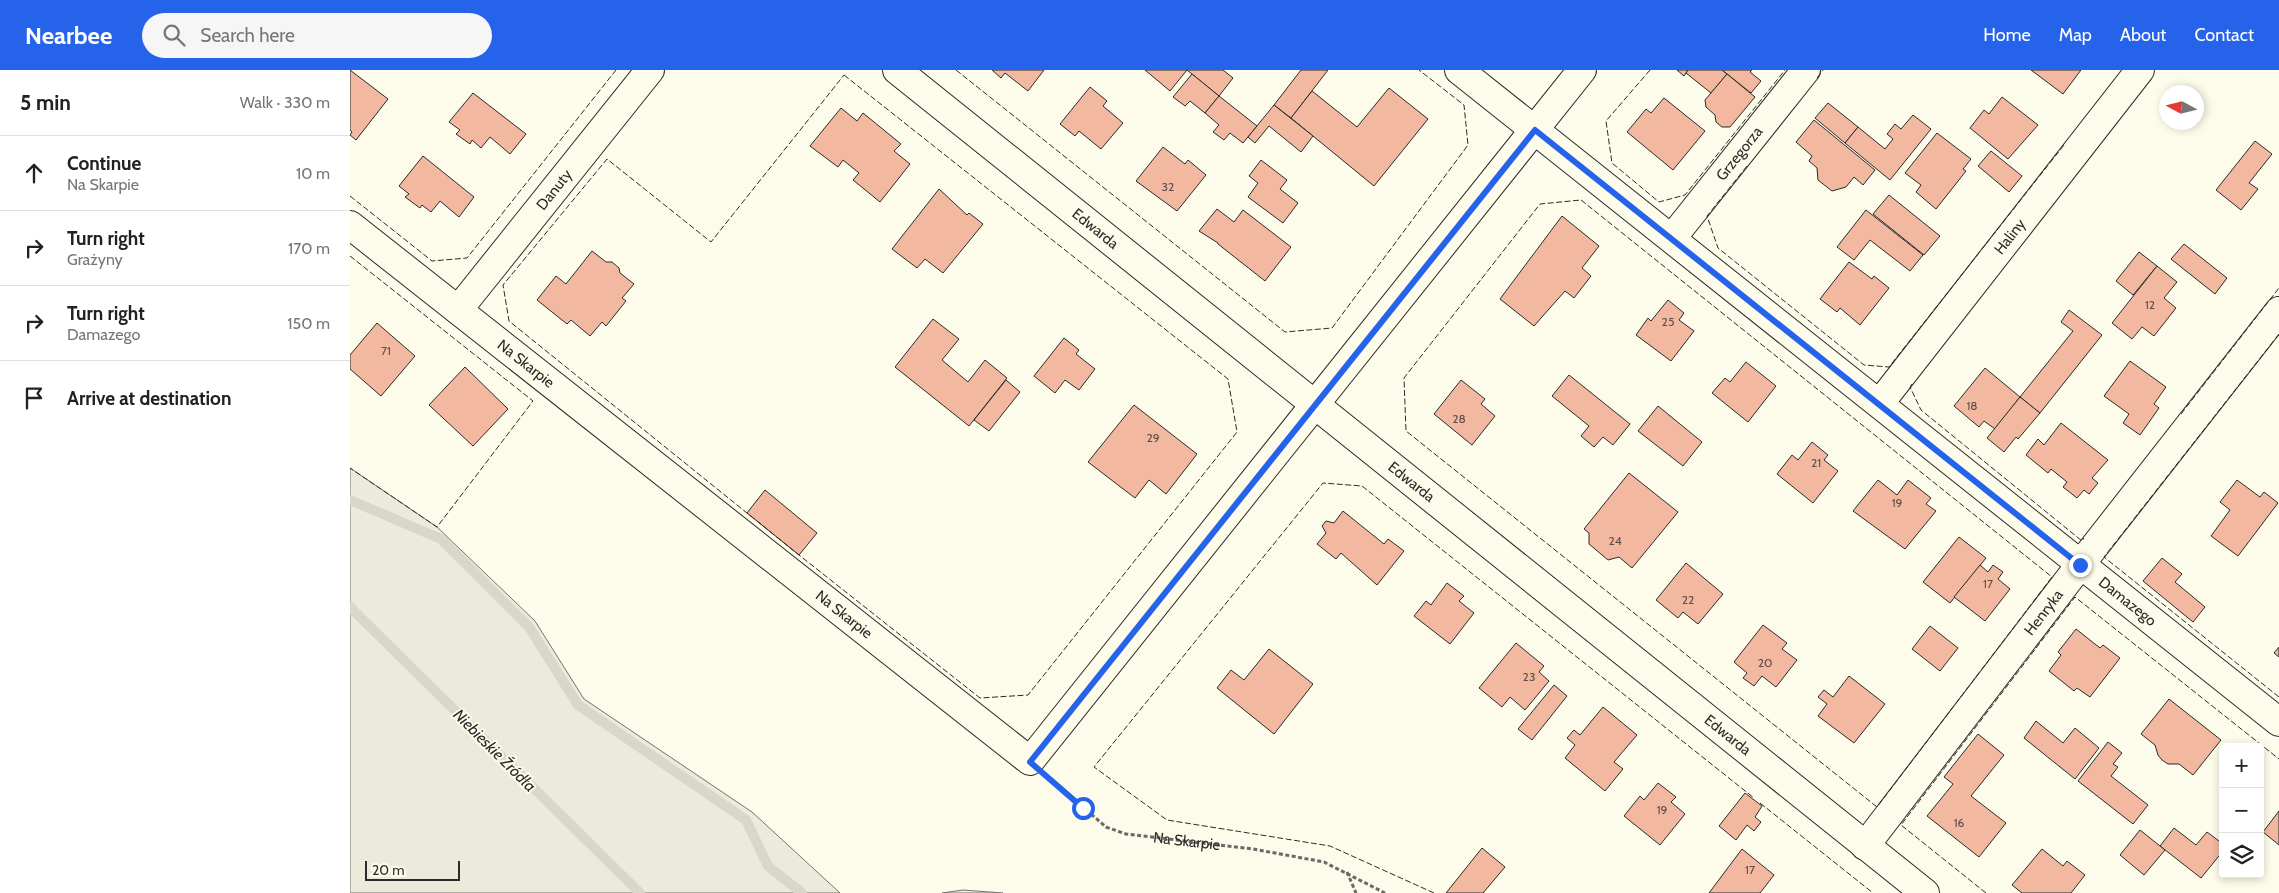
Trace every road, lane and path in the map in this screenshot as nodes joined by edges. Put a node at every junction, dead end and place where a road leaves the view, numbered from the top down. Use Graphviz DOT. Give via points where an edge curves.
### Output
graph roads {
  1 [pos="650,70"];
  2 [pos="897,70"];
  3 [pos="1460,70"];
  4 [pos="1582,70"];
  5 [pos="1806,70"];
  6 [pos="2140,70"];
  7 [pos="1535,130"];
  8 [pos="350,225"];
  9 [pos="1672,238"];
  10 [pos="458,310"];
  11 [pos="2279,311"];
  12 [pos="1880,403"];
  13 [pos="1314,405"];
  14 [pos="2080,565"];
  15 [pos="2279,722"];
  16 [pos="1030,762"];
  17 [pos="1865,846"];
  18 [pos="1347,872"];
  19 [pos="1356,893"];
  20 [pos="1385,893"];
  21 [pos="1925,893"];
  1 -- 10 [label="street, Danuty"];
  2 -- 13 [label="street, Edwarda"];
  3 -- 7 [label="street, Damazego"];
  4 -- 7 [label="street"];
  5 -- 9 [label="street, Grzegorza"];
  6 -- 12 [label="street, Haliny"];
  7 -- 9 [label="street, Damazego"];
  7 -- 13 [label="street"];
  8 -- 10 [label="street, Na Skarpie"];
  9 -- 12 [label="street, Damazego"];
  10 -- 16 [label="street, Na Skarpie"];
  11 -- 14 [label="street, Henryka"];
  12 -- 14 [label="street, Damazego"];
  13 -- 16 [label="street"];
  13 -- 17 [label="street, Edwarda"];
  14 -- 15 [label="street, Damazego"];
  14 -- 17 [label="street, Henryka"];
  16 -- 18 [label="path, Na Skarpie" via="1106,827 1126,834 1253,849 1324,862"];
  17 -- 21 [label="street, Edwarda"];
  18 -- 19 [label="path"];
  18 -- 20 [label="path, Na Skarpie"];
}
